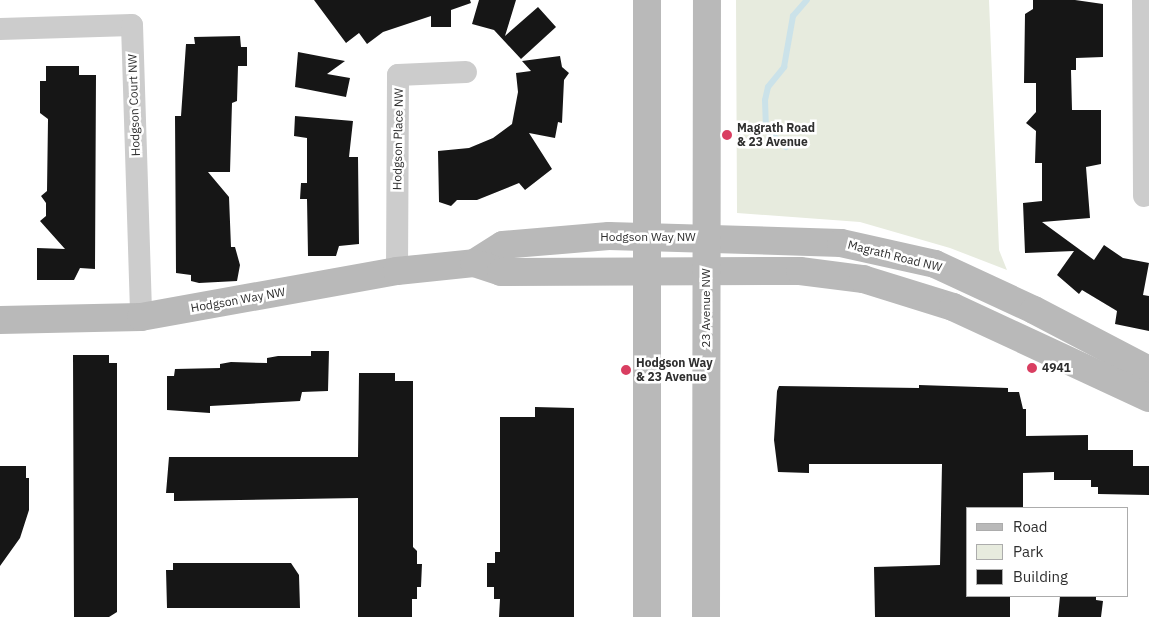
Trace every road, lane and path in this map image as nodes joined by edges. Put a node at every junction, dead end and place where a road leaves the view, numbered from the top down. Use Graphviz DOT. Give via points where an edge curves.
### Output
graph roads {
  1 [pos="647,0"];
  2 [pos="707,0"];
  3 [pos="1143,0"];
  4 [pos="0,29"];
  5 [pos="466,72"];
  6 [pos="1144,196"];
  7 [pos="647,237"];
  8 [pos="706,237"];
  9 [pos="474,263"];
  10 [pos="647,269"];
  11 [pos="705,269"];
  12 [pos="397,271"];
  13 [pos="141,317"];
  14 [pos="0,320"];
  15 [pos="1149,370"];
  16 [pos="1149,398"];
  17 [pos="647,617"];
  18 [pos="706,617"];
  1 -- 7 [label="street"];
  2 -- 8 [label="street, 23 Avenue NW"];
  3 -- 6 [label="street"];
  4 -- 13 [label="street, Hodgson Court NW" via="132,25"];
  5 -- 12 [label="street, Hodgson Place NW" via="398,75"];
  7 -- 8 [label="street, Hodgson Way NW"];
  7 -- 9 [label="street, Hodgson Way NW" via="503,246"];
  7 -- 10 [label="street"];
  8 -- 11 [label="street, 23 Avenue NW"];
  8 -- 15 [label="street, Magrath Road NW" via="841,243 934,264 1034,310"];
  9 -- 10 [label="street, Hodgson Way NW" via="500,272"];
  9 -- 12 [label="street, Hodgson Way NW"];
  10 -- 11 [label="street, Hodgson Way NW"];
  10 -- 17 [label="street"];
  11 -- 16 [label="street" via="800,271 892,287 975,316"];
  11 -- 18 [label="street, 23 Avenue NW"];
  12 -- 13 [label="street, Hodgson Way NW"];
  13 -- 14 [label="street, Hodgson Way NW"];
}
